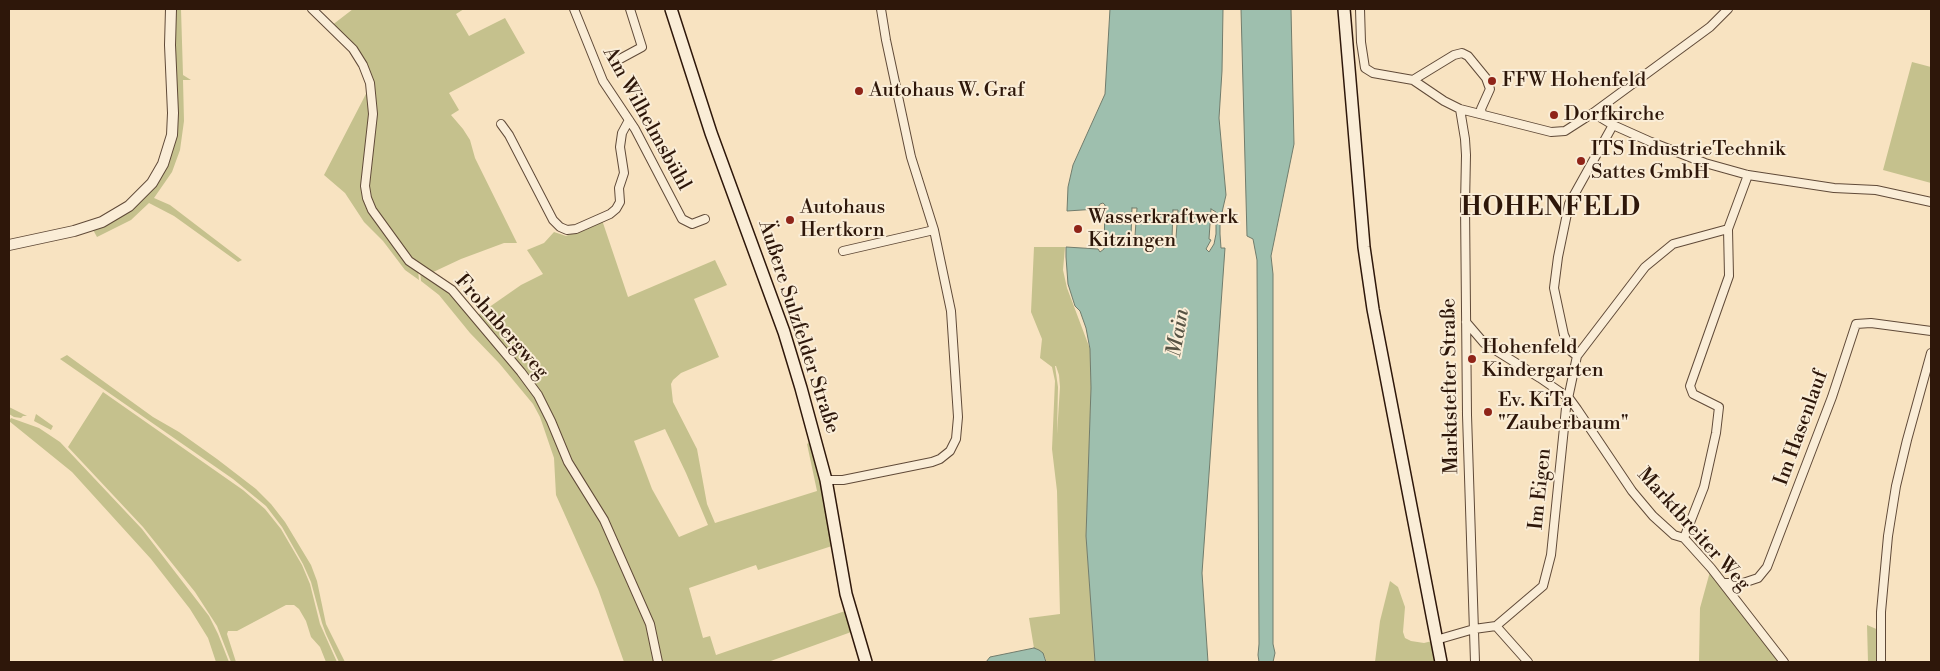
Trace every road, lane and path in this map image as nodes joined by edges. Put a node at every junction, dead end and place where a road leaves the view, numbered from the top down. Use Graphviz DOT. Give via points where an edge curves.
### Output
graph roads {
  1 [pos="171,9"];
  2 [pos="312,9"];
  3 [pos="574,9"];
  4 [pos="630,9"];
  5 [pos="672,9"];
  6 [pos="881,9"];
  7 [pos="1344,9"];
  8 [pos="1360,9"];
  9 [pos="1728,9"];
  10 [pos="618,60"];
  11 [pos="1413,80"];
  12 [pos="1460,110"];
  13 [pos="1593,113"];
  14 [pos="1482,114"];
  15 [pos="629,120"];
  16 [pos="501,124"];
  17 [pos="1613,125"];
  18 [pos="1748,175"];
  19 [pos="1931,202"];
  20 [pos="705,219"];
  21 [pos="1728,229"];
  22 [pos="934,230"];
  23 [pos="9,245"];
  24 [pos="843,251"];
  25 [pos="1466,322"];
  26 [pos="1931,331"];
  27 [pos="1931,353"];
  28 [pos="1577,356"];
  29 [pos="1568,398"];
  30 [pos="826,480"];
  31 [pos="1684,538"];
  32 [pos="1724,583"];
  33 [pos="1496,626"];
  34 [pos="1474,629"];
  35 [pos="1436,640"];
  36 [pos="658,662"];
  37 [pos="866,662"];
  38 [pos="1440,662"];
  39 [pos="1475,662"];
  40 [pos="1528,662"];
  41 [pos="1784,662"];
  42 [pos="1881,662"];
  1 -- 23 [label="street" via="172,135 163,164 152,183 129,206 102,222"];
  2 -- 36 [label="street, Frohnbergweg" via="352,49 370,83 373,114 365,186 372,210 409,261 452,290 538,394 568,462 604,520 650,624"];
  3 -- 15 [label="street, Am Wilhelmsbühl" via="603,81"];
  4 -- 10 [label="street" via="642,47"];
  5 -- 30 [label="main road, Äußere Sulzfelder Straße" via="712,133 784,332"];
  6 -- 22 [label="street" via="911,157"];
  7 -- 35 [label="main road" via="1365,256"];
  8 -- 11 [label="street" via="1364,68 1373,73"];
  9 -- 13 [label="street" via="1710,27"];
  11 -- 12 [label="street"];
  11 -- 14 [label="street" via="1462,53 1486,78 1490,89"];
  12 -- 14 [label="street"];
  12 -- 25 [label="street, Marktstefter Straße" via="1466,156"];
  13 -- 14 [label="street" via="1565,131 1551,132"];
  13 -- 17 [label="street"];
  15 -- 16 [label="street" via="620,147 624,173 620,202 610,214 567,230 553,220"];
  15 -- 20 [label="street, Am Wilhelmsbühl" via="682,220 692,224"];
  17 -- 18 [label="street" via="1705,163"];
  17 -- 28 [label="street" via="1568,204 1558,257 1554,288 1564,335"];
  18 -- 19 [label="street" via="1834,188 1876,190"];
  18 -- 21 [label="street"];
  21 -- 28 [label="street, Im Eigen" via="1672,244 1646,267"];
  21 -- 31 [label="street" via="1729,276 1690,386 1693,394 1719,407 1716,433 1704,486"];
  22 -- 24 [label="street"];
  22 -- 30 [label="street" via="951,312 955,352 958,418 953,446 932,462 843,480"];
  25 -- 29 [label="street, Marktbreiter Weg" via="1484,343"];
  25 -- 34 [label="street, Marktstefter Straße"];
  26 -- 32 [label="street, Im Hasenlauf" via="1856,324 1767,567 1758,578 1743,583"];
  27 -- 42 [label="street" via="1907,440 1891,516 1881,612"];
  28 -- 29 [label="street, Im Eigen"];
  29 -- 31 [label="street, Marktbreiter Weg" via="1632,491 1674,535"];
  29 -- 33 [label="street, Im Eigen" via="1551,555 1543,586"];
  30 -- 37 [label="main road, Äußere Sulzfelder Straße" via="846,594"];
  31 -- 32 [label="street, Marktbreiter Weg"];
  32 -- 41 [label="street, Marktbreiter Weg"];
  33 -- 34 [label="street"];
  33 -- 40 [label="street"];
  34 -- 35 [label="street"];
  34 -- 39 [label="street, Marktstefter Straße"];
  35 -- 38 [label="main road"];
}
